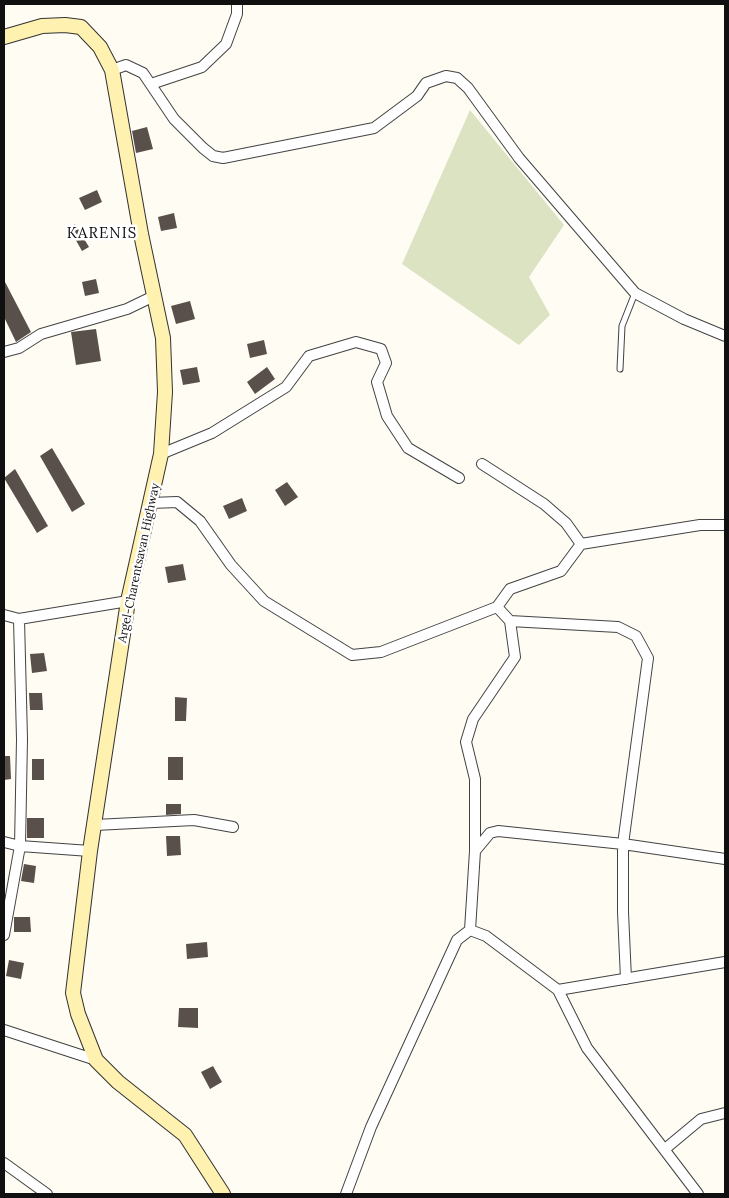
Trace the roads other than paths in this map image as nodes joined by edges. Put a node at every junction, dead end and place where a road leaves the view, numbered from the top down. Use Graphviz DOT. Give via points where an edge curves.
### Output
graph roads {
  1 [pos="237,4"];
  2 [pos="4,37"];
  3 [pos="112,70"];
  4 [pos="151,84"];
  5 [pos="635,293"];
  6 [pos="154,296"];
  7 [pos="725,336"];
  8 [pos="4,352"];
  9 [pos="620,369"];
  10 [pos="161,454"];
  11 [pos="482,464"];
  12 [pos="459,478"];
  13 [pos="151,503"];
  14 [pos="725,525"];
  15 [pos="581,544"];
  16 [pos="128,601"];
  17 [pos="497,607"];
  18 [pos="4,614"];
  19 [pos="19,619"];
  20 [pos="510,621"];
  21 [pos="94,825"];
  22 [pos="232,827"];
  23 [pos="4,842"];
  24 [pos="623,844"];
  25 [pos="20,846"];
  26 [pos="90,851"];
  27 [pos="475,851"];
  28 [pos="725,859"];
  29 [pos="470,930"];
  30 [pos="4,935"];
  31 [pos="725,962"];
  32 [pos="626,980"];
  33 [pos="558,990"];
  34 [pos="4,1030"];
  35 [pos="96,1060"];
  36 [pos="725,1113"];
  37 [pos="665,1149"];
  38 [pos="4,1164"];
  39 [pos="48,1194"];
  40 [pos="223,1194"];
  41 [pos="346,1194"];
  42 [pos="698,1194"];
  1 -- 4 [label="street" via="237,14 226,44 202,67"];
  2 -- 3 [label="main road, Argel-Charentsavan Highway" via="42,26 81,27 100,46"];
  3 -- 4 [label="street" via="126,66 136,68"];
  3 -- 6 [label="main road, Argel-Charentsavan Highway"];
  4 -- 5 [label="street" via="174,118 202,148 213,156 224,158 374,128 417,96 426,83 446,76 458,78 519,158"];
  5 -- 7 [label="street"];
  5 -- 9 [label="lane" via="622,326"];
  6 -- 8 [label="street" via="127,310 41,334 19,348"];
  6 -- 10 [label="main road, Argel-Charentsavan Highway" via="163,338 165,392"];
  10 -- 12 [label="street" via="212,433 286,387 308,356 356,342 381,349 386,363 378,382 387,416 408,448"];
  10 -- 13 [label="main road, Argel-Charentsavan Highway"];
  11 -- 15 [label="street" via="544,504 566,523"];
  13 -- 16 [label="main road, Argel-Charentsavan Highway"];
  13 -- 17 [label="street" via="177,502 200,522 231,565 264,601 352,655 380,652"];
  14 -- 15 [label="street" via="700,525"];
  15 -- 17 [label="street" via="561,571 510,589"];
  16 -- 19 [label="street"];
  16 -- 21 [label="main road, Argel-Charentsavan Highway"];
  17 -- 20 [label="street"];
  18 -- 19 [label="street"];
  19 -- 25 [label="street"];
  20 -- 24 [label="street" via="618,627 636,636 648,658"];
  20 -- 27 [label="street" via="515,657 472,719 466,742 475,779"];
  21 -- 22 [label="street" via="194,820"];
  21 -- 26 [label="main road, Argel-Charentsavan Highway"];
  23 -- 25 [label="street"];
  24 -- 27 [label="street" via="498,831 490,833"];
  24 -- 28 [label="street"];
  24 -- 32 [label="street"];
  25 -- 26 [label="street"];
  25 -- 30 [label="street"];
  26 -- 35 [label="main road, Argel-Charentsavan Highway" via="73,993"];
  27 -- 29 [label="street"];
  29 -- 33 [label="street" via="486,936"];
  29 -- 41 [label="street" via="457,940 371,1128"];
  31 -- 32 [label="street"];
  32 -- 33 [label="street"];
  33 -- 37 [label="street" via="587,1048"];
  34 -- 35 [label="street"];
  35 -- 40 [label="main road, Argel-Charentsavan Highway" via="118,1082 185,1135"];
  36 -- 37 [label="street" via="701,1119"];
  37 -- 42 [label="street"];
  38 -- 39 [label="street"];
}
